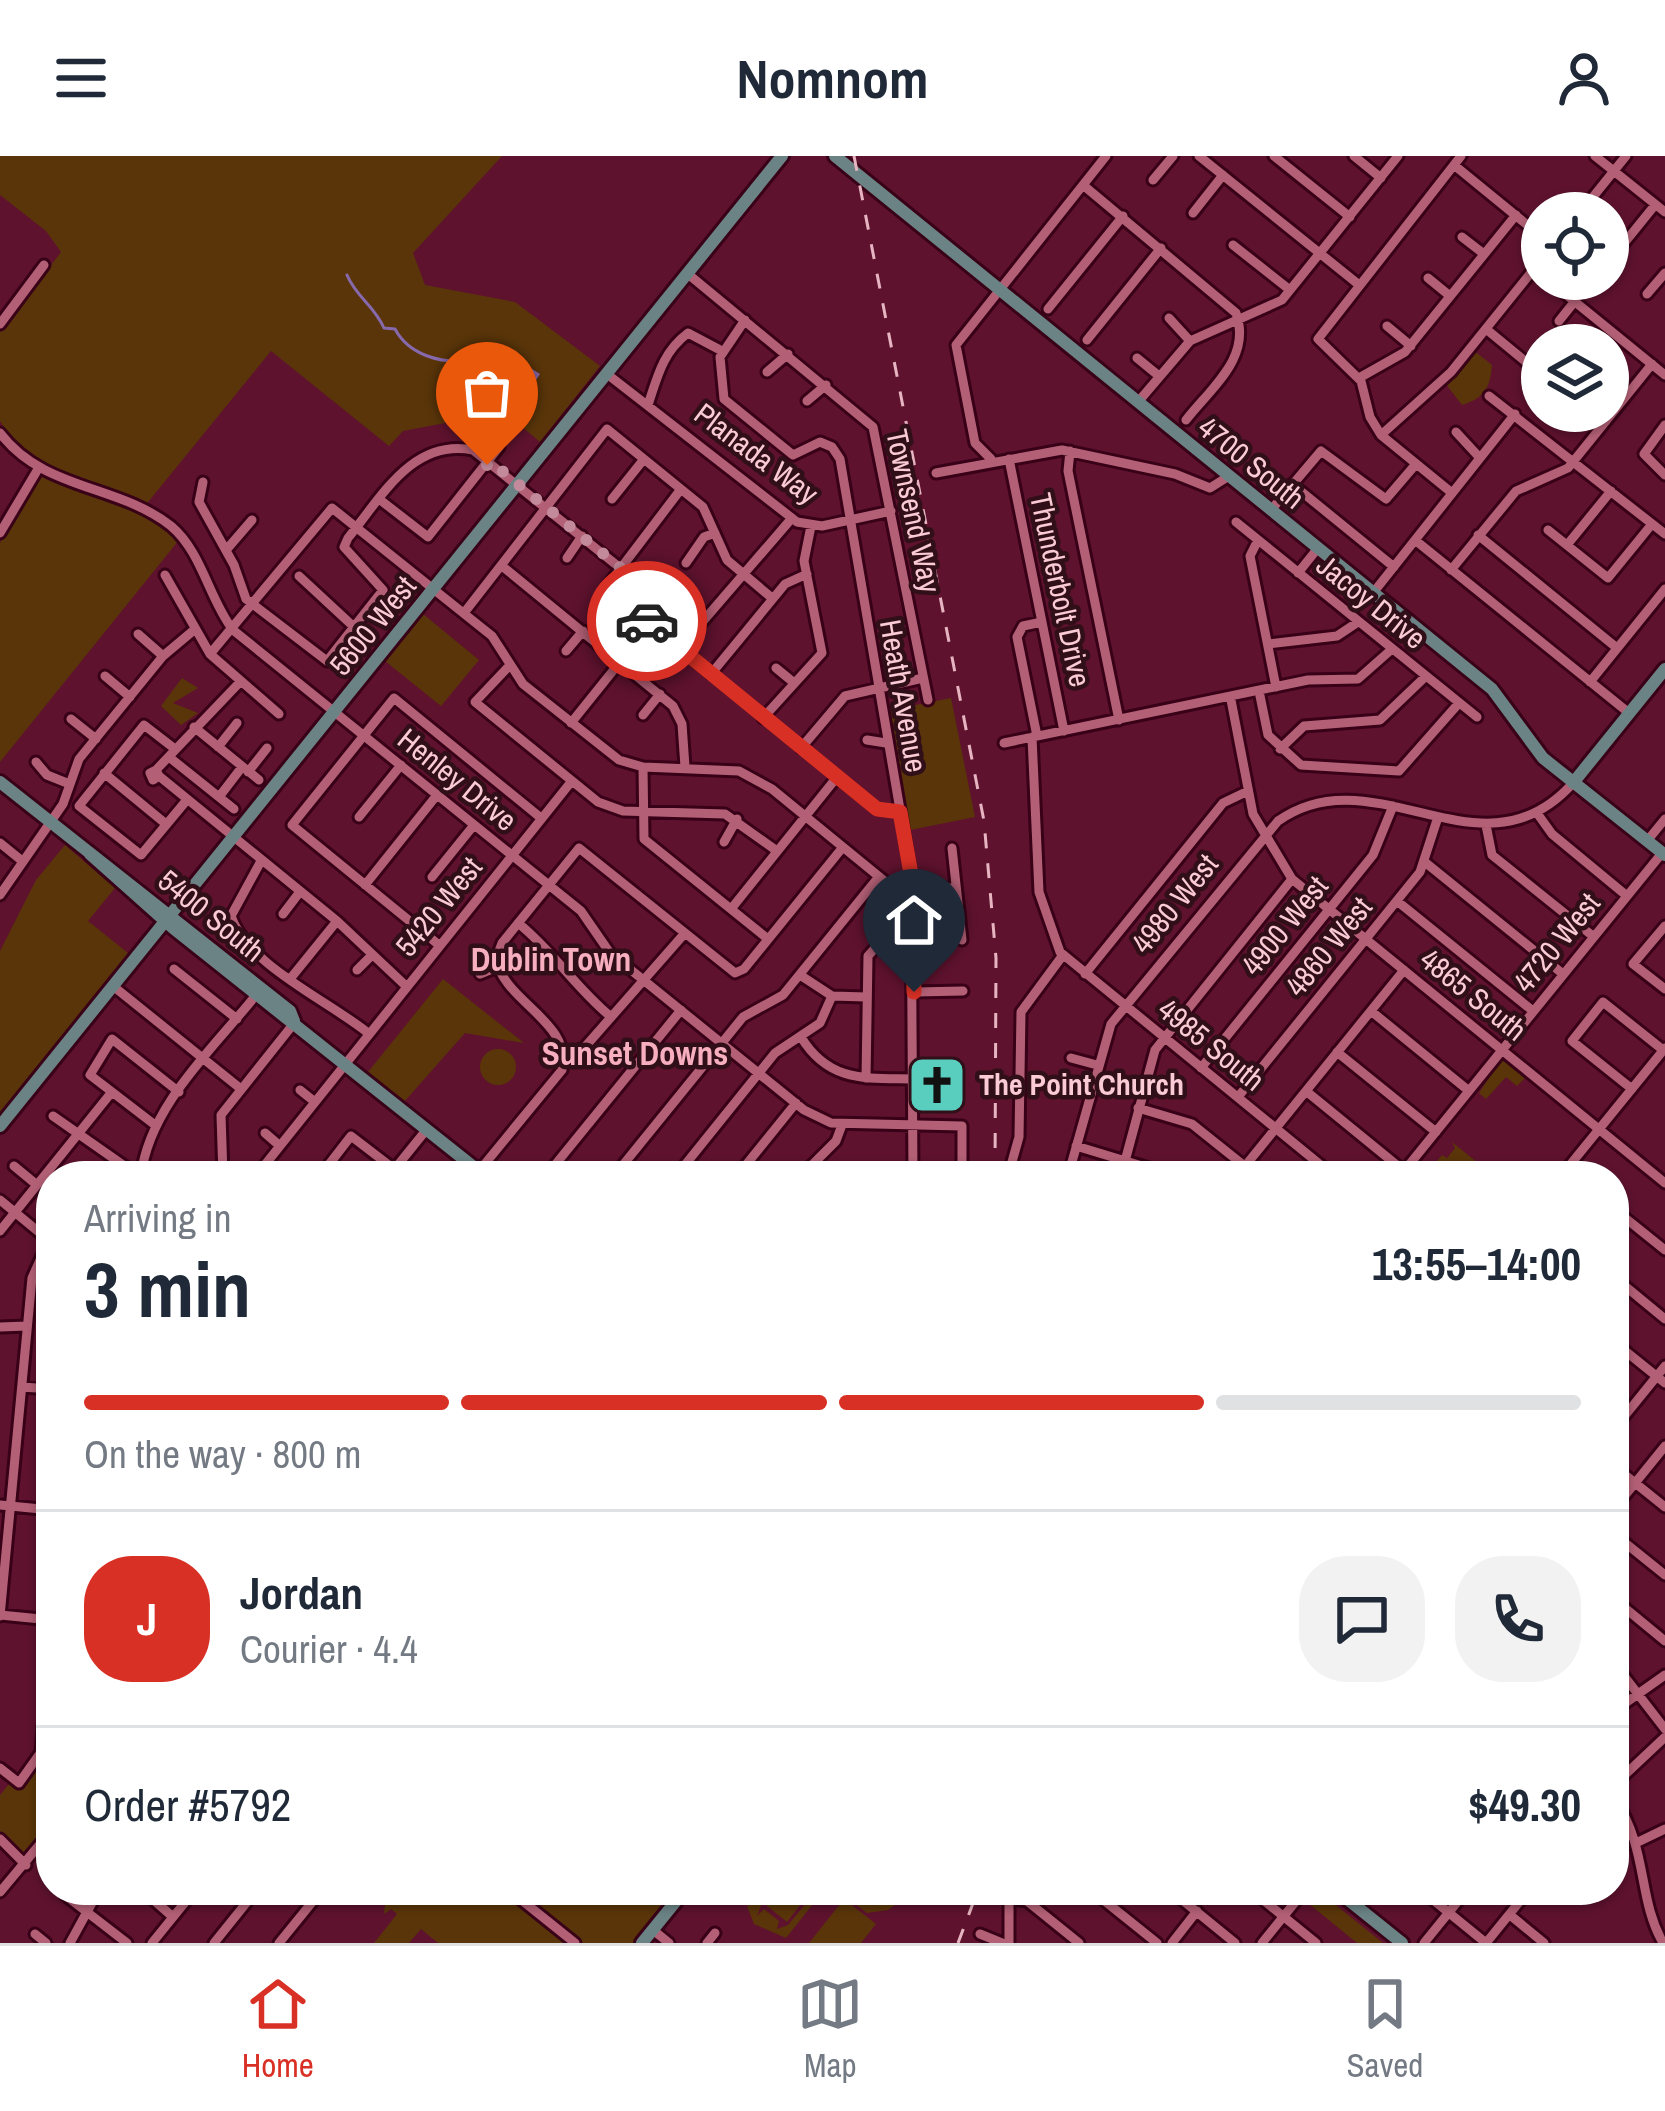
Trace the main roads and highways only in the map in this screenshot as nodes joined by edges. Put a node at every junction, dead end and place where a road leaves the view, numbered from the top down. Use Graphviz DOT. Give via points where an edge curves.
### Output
graph roads {
  1 [pos="782,156"];
  2 [pos="834,156"];
  3 [pos="1665,669"];
  4 [pos="0,782"];
  5 [pos="1573,783"];
  6 [pos="1663,854"];
  7 [pos="168,918"];
  8 [pos="295,1022"];
  9 [pos="0,1126"];
  10 [pos="467,1161"];
  11 [pos="673,1905"];
  12 [pos="1355,1905"];
  13 [pos="642,1943"];
  14 [pos="1402,1943"];
  1 -- 7 [label="main road, 5600 West"];
  2 -- 5 [label="main road, 4700 South" via="1492,689 1539,754"];
  3 -- 5 [label="main road"];
  4 -- 7 [label="main road, 5400 South"];
  5 -- 6 [label="main road, 4700 South"];
  7 -- 8 [label="main road, 5400 South"];
  7 -- 8 [label="main road, 5400 South"];
  7 -- 9 [label="main road, 5600 West"];
  8 -- 10 [label="main road, 5400 South"];
  11 -- 13 [label="main road"];
  12 -- 14 [label="main road"];
}
